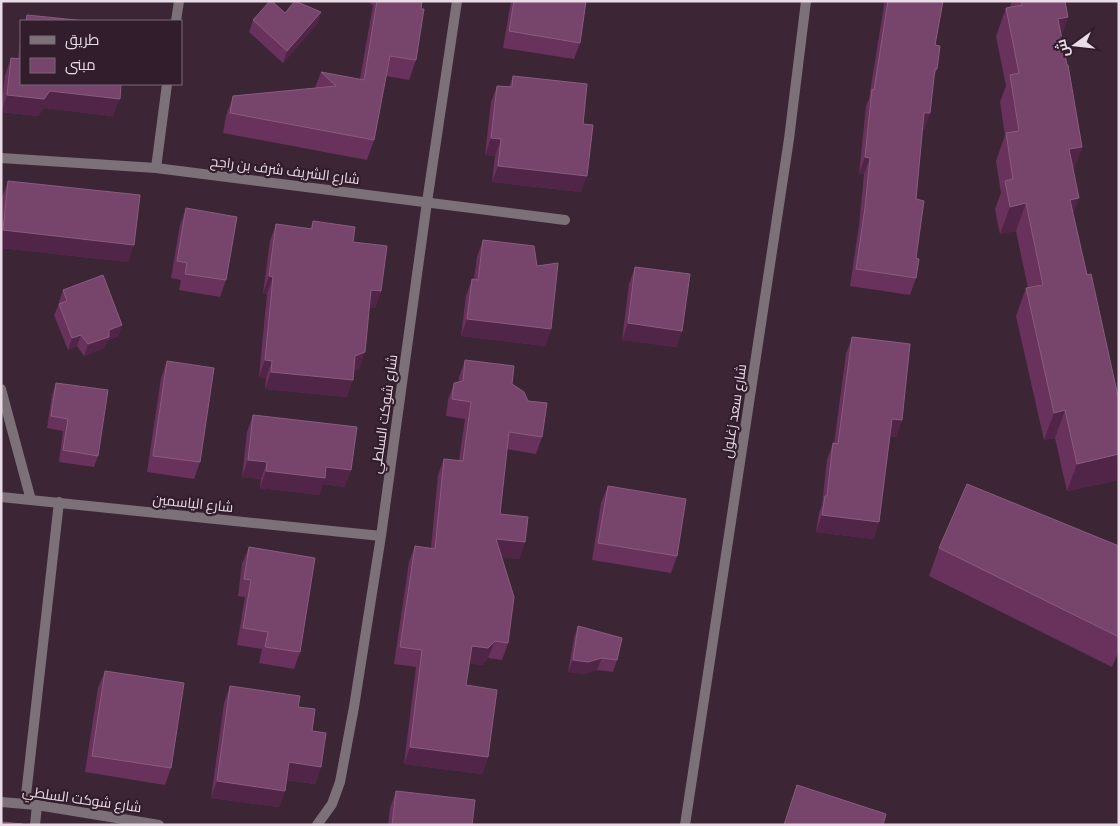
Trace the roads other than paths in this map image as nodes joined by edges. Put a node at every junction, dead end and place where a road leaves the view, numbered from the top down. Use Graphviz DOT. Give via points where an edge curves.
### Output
graph roads {
  1 [pos="179,1"];
  2 [pos="457,1"];
  3 [pos="806,1"];
  4 [pos="176,20"];
  5 [pos="168,85"];
  6 [pos="1,158"];
  7 [pos="156,168"];
  8 [pos="427,202"];
  9 [pos="565,220"];
  10 [pos="1,389"];
  11 [pos="1,497"];
  12 [pos="31,500"];
  13 [pos="59,502"];
  14 [pos="381,536"];
  15 [pos="1,802"];
  16 [pos="25,804"];
  17 [pos="36,805"];
  18 [pos="34,825"];
  19 [pos="159,825"];
  20 [pos="317,825"];
  21 [pos="685,825"];
  1 -- 4 [label="street"];
  2 -- 8 [label="street, شارع شوكت السلطي"];
  3 -- 21 [label="street, شارع سعد زغلول" via="786,159"];
  5 -- 7 [label="street"];
  6 -- 7 [label="street, شارع الشريف شرف بن راجح"];
  7 -- 8 [label="street, شارع الشريف شرف بن راجح"];
  8 -- 9 [label="street, شارع الشريف شرف بن راجح"];
  8 -- 14 [label="street, شارع شوكت السلطي"];
  10 -- 12 [label="street"];
  11 -- 12 [label="street, شارع الياسمين"];
  12 -- 13 [label="street, شارع الياسمين"];
  13 -- 14 [label="street, شارع الياسمين"];
  13 -- 16 [label="street"];
  14 -- 20 [label="street, شارع شوكت السلطي" via="340,782 332,804"];
  15 -- 16 [label="street, شارع شوكت السلطي"];
  16 -- 17 [label="street, شارع شوكت السلطي"];
  17 -- 18 [label="street"];
  17 -- 19 [label="street, شارع شوكت السلطي"];
}
